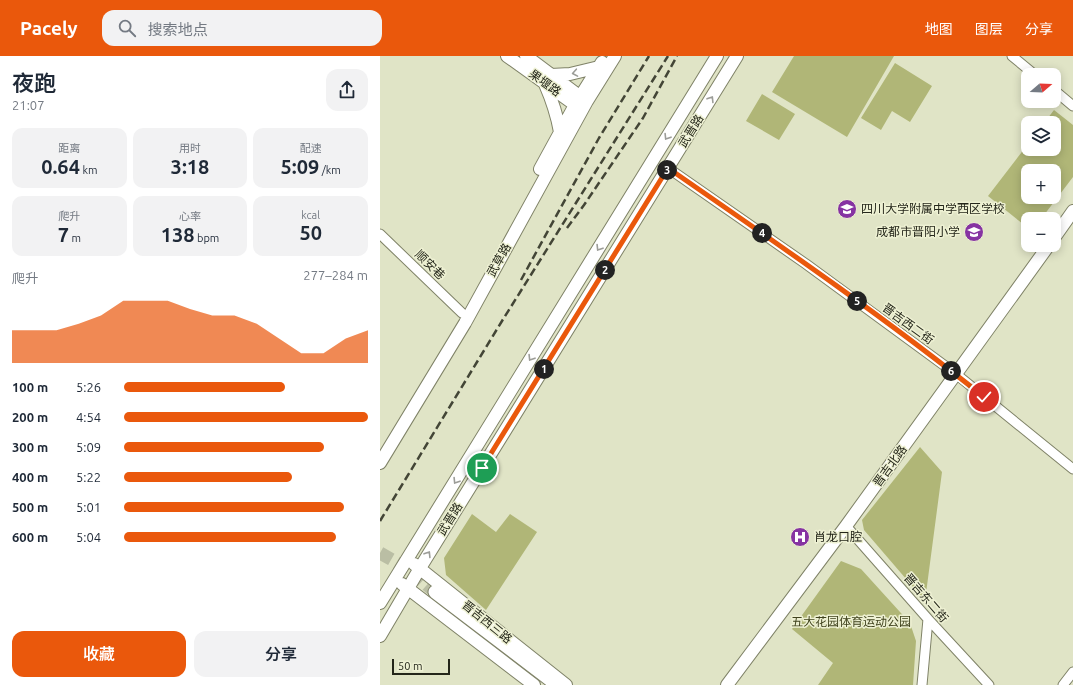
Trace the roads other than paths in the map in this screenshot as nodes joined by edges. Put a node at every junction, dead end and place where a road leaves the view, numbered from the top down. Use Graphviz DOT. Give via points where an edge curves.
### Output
graph roads {
  1 [pos="507,56"];
  2 [pos="526,56"];
  3 [pos="606,56"];
  4 [pos="615,56"];
  5 [pos="717,56"];
  6 [pos="737,56"];
  7 [pos="1012,56"];
  8 [pos="598,67"];
  9 [pos="1027,68"];
  10 [pos="548,79"];
  11 [pos="1061,96"];
  12 [pos="581,103"];
  13 [pos="1073,106"];
  14 [pos="560,132"];
  15 [pos="668,168"];
  16 [pos="1073,211"];
  17 [pos="1061,228"];
  18 [pos="380,234"];
  19 [pos="1044,252"];
  20 [pos="462,314"];
  21 [pos="956,374"];
  22 [pos="380,451"];
  23 [pos="380,463"];
  24 [pos="1073,469"];
  25 [pos="846,526"];
  26 [pos="407,559"];
  27 [pos="420,568"];
  28 [pos="395,578"];
  29 [pos="408,589"];
  30 [pos="380,603"];
  31 [pos="928,619"];
  32 [pos="380,636"];
  33 [pos="1073,672"];
  34 [pos="534,685"];
  35 [pos="546,685"];
  36 [pos="557,685"];
  37 [pos="566,685"];
  38 [pos="727,685"];
  39 [pos="922,685"];
  40 [pos="989,685"];
  41 [pos="1063,685"];
  1 -- 10 [label="street, 果堰路"];
  2 -- 10 [label="street, 果堰路"];
  3 -- 8 [label="street, 武草路"];
  4 -- 12 [label="street, 武草路"];
  5 -- 26 [label="street, 武晋路, one-way"];
  15 -- 6 [label="street, 武晋路, one-way"];
  7 -- 9 [label="street"];
  8 -- 10 [label="street, one-way"];
  8 -- 12 [label="street, 武草路"];
  10 -- 12 [label="street, 果堰路"];
  10 -- 14 [label="street"];
  11 -- 13 [label="street"];
  12 -- 14 [label="street, 武草路"];
  12 -- 23 [label="street, 武草路" via="465,323"];
  14 -- 20 [label="street, 武草路"];
  15 -- 21 [label="street, 晋吉西二街" via="806,264"];
  27 -- 15 [label="street, 武晋路, one-way"];
  16 -- 17 [label="street"];
  18 -- 20 [label="street, 顺安巷"];
  19 -- 21 [label="street, 晋吉北路"];
  20 -- 22 [label="street, 武草路"];
  21 -- 24 [label="street, 晋吉西二街"];
  21 -- 25 [label="street, 晋吉北路"];
  25 -- 31 [label="street, 晋吉东二街"];
  25 -- 38 [label="street, 晋吉北路"];
  26 -- 27 [label="street, 晋吉西三路"];
  26 -- 28 [label="street, 武晋路"];
  27 -- 29 [label="street, 武晋路"];
  27 -- 37 [label="street, 晋吉西三路"];
  28 -- 29 [label="street, 晋吉西三路"];
  28 -- 30 [label="street, 武晋路"];
  29 -- 32 [label="street, 武晋路"];
  29 -- 34 [label="street, 晋吉西三路"];
  31 -- 39 [label="street"];
  31 -- 40 [label="street, 晋吉东二街"];
  33 -- 41 [label="street"];
  35 -- 36 [label="main road, 晋吉西三路" via="434,594"];
}
